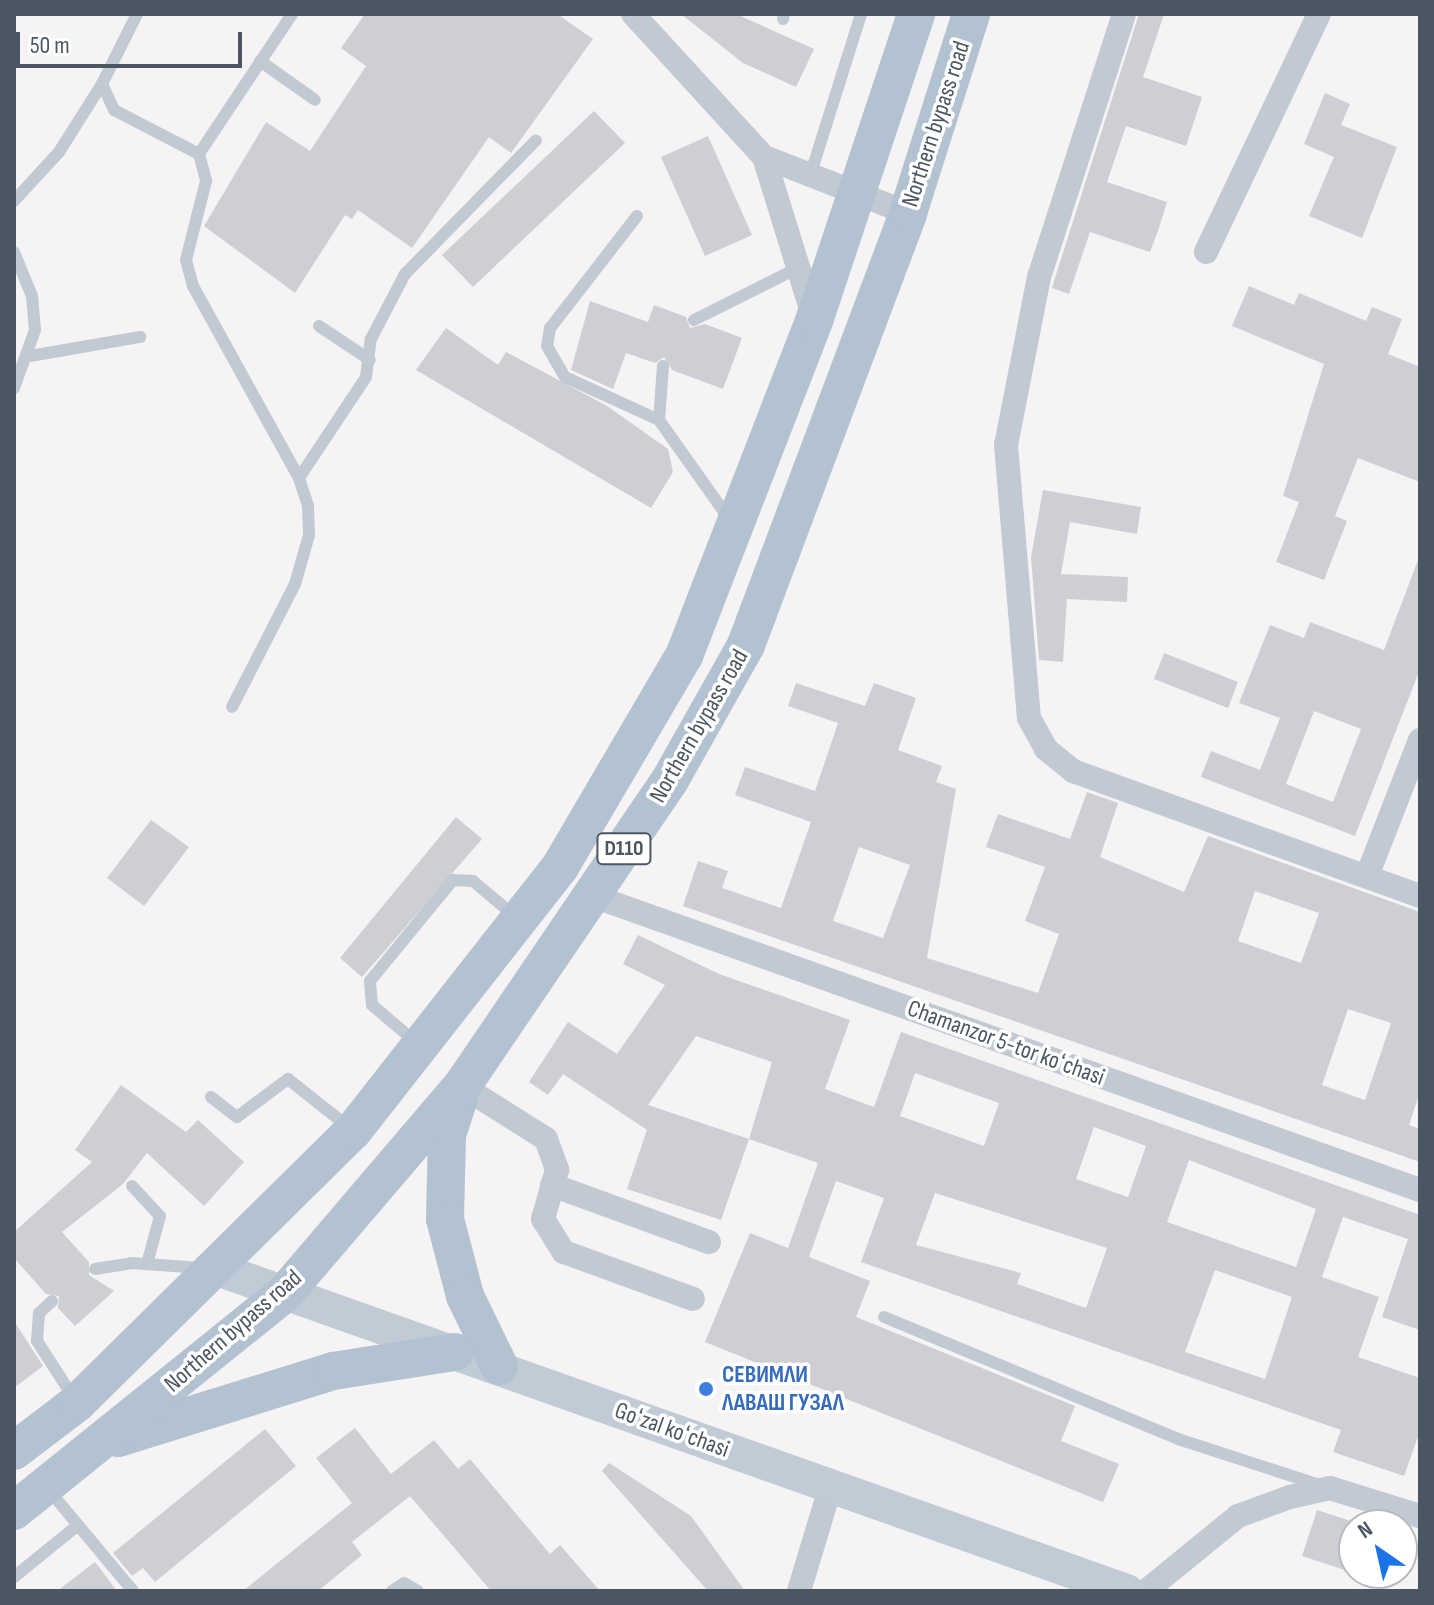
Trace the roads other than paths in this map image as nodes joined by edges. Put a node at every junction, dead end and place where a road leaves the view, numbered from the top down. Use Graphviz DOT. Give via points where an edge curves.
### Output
graph roads {
  1 [pos="137,14"];
  2 [pos="292,14"];
  3 [pos="633,14"];
  4 [pos="861,14"];
  5 [pos="916,14"];
  6 [pos="971,14"];
  7 [pos="1124,14"];
  8 [pos="1319,14"];
  9 [pos="260,61"];
  10 [pos="102,84"];
  11 [pos="315,100"];
  12 [pos="536,140"];
  13 [pos="199,154"];
  14 [pos="764,157"];
  15 [pos="809,179"];
  16 [pos="859,196"];
  17 [pos="14,201"];
  18 [pos="908,213"];
  19 [pos="637,216"];
  20 [pos="14,252"];
  21 [pos="1206,252"];
  22 [pos="800,267"];
  23 [pos="694,320"];
  24 [pos="814,321"];
  25 [pos="319,326"];
  26 [pos="140,337"];
  27 [pos="30,356"];
  28 [pos="370,360"];
  29 [pos="663,366"];
  30 [pos="14,388"];
  31 [pos="659,420"];
  32 [pos="299,478"];
  33 [pos="735,528"];
  34 [pos="232,707"];
  35 [pos="1420,740"];
  36 [pos="1367,876"];
  37 [pos="593,896"];
  38 [pos="1420,896"];
  39 [pos="520,920"];
  40 [pos="421,1047"];
  41 [pos="462,1086"];
  42 [pos="211,1097"];
  43 [pos="353,1131"];
  44 [pos="552,1185"];
  45 [pos="132,1186"];
  46 [pos="1420,1190"];
  47 [pos="709,1242"];
  48 [pos="147,1264"];
  49 [pos="95,1269"];
  50 [pos="217,1269"];
  51 [pos="285,1293"];
  52 [pos="693,1299"];
  53 [pos="52,1301"];
  54 [pos="884,1317"];
  55 [pos="455,1352"];
  56 [pos="499,1366"];
  57 [pos="77,1403"];
  58 [pos="100,1442"];
  59 [pos="14,1451"];
  60 [pos="46,1486"];
  61 [pos="830,1488"];
  62 [pos="1330,1488"];
  63 [pos="14,1511"];
  64 [pos="1420,1516"];
  65 [pos="78,1525"];
  66 [pos="14,1577"];
  67 [pos="133,1591"];
  68 [pos="392,1591"];
  69 [pos="418,1591"];
  70 [pos="799,1591"];
  71 [pos="1127,1591"];
  72 [pos="1146,1591"];
  1 -- 10 [label="lane"];
  2 -- 9 [label="lane"];
  3 -- 14 [label="street"];
  4 -- 15 [label="lane"];
  5 -- 16 [label="main road, Northern bypass road / D110"];
  6 -- 18 [label="main road, Northern bypass road / D110"];
  7 -- 36 [label="street" via="1039,277 1006,445 1029,718 1046,749 1073,771"];
  8 -- 21 [label="street"];
  9 -- 11 [label="lane"];
  9 -- 13 [label="lane"];
  10 -- 13 [label="lane" via="114,110"];
  10 -- 17 [label="lane" via="59,152"];
  12 -- 28 [label="lane" via="405,274 371,339"];
  13 -- 32 [label="lane" via="206,181 186,260 193,286"];
  14 -- 15 [label="street"];
  14 -- 22 [label="street"];
  15 -- 16 [label="street"];
  16 -- 18 [label="street"];
  16 -- 24 [label="main road, Northern bypass road / D110"];
  18 -- 37 [label="main road, Northern bypass road / D110" via="746,645"];
  19 -- 31 [label="lane" via="550,328 547,346 565,377"];
  20 -- 27 [label="lane" via="32,296"];
  22 -- 23 [label="lane"];
  22 -- 24 [label="street"];
  24 -- 33 [label="main road, Northern bypass road / D110"];
  25 -- 28 [label="lane"];
  26 -- 27 [label="lane"];
  27 -- 30 [label="lane"];
  28 -- 32 [label="lane"];
  29 -- 31 [label="lane"];
  31 -- 33 [label="lane"];
  32 -- 34 [label="lane" via="309,535 302,559"];
  33 -- 39 [label="main road, Northern bypass road / D110" via="684,656 560,867"];
  35 -- 36 [label="street"];
  36 -- 38 [label="street"];
  37 -- 41 [label="main road, Northern bypass road / D110"];
  37 -- 46 [label="street, Chamanzor 5-tor koʻchasi"];
  39 -- 40 [label="main road, Northern bypass road / D110"];
  39 -- 40 [label="lane" via="473,881 453,880 370,981 372,1005"];
  40 -- 43 [label="main road, Northern bypass road / D110"];
  41 -- 44 [label="street" via="546,1139 557,1170"];
  41 -- 51 [label="main road, Northern bypass road / D110"];
  41 -- 56 [label="main road" via="447,1136 445,1219 465,1296"];
  42 -- 43 [label="lane" via="237,1117 288,1079"];
  43 -- 50 [label="main road, Northern bypass road / D110"];
  44 -- 47 [label="street"];
  44 -- 52 [label="street" via="543,1219 564,1252"];
  45 -- 48 [label="lane" via="160,1216"];
  48 -- 49 [label="lane"];
  48 -- 50 [label="lane"];
  50 -- 51 [label="main road, Goʻzal koʻchasi"];
  50 -- 57 [label="main road, Northern bypass road / D110"];
  51 -- 55 [label="main road, Goʻzal koʻchasi"];
  51 -- 58 [label="main road, Northern bypass road / D110"];
  53 -- 57 [label="lane" via="39,1313 37,1341"];
  54 -- 62 [label="lane" via="1178,1439"];
  55 -- 56 [label="main road, Goʻzal koʻchasi"];
  55 -- 58 [label="main road" via="333,1371"];
  56 -- 61 [label="main road, Goʻzal koʻchasi"];
  57 -- 59 [label="main road, Northern bypass road / D110"];
  58 -- 60 [label="main road, Northern bypass road / D110"];
  60 -- 63 [label="main road, Northern bypass road / D110"];
  60 -- 65 [label="lane"];
  61 -- 70 [label="street"];
  61 -- 71 [label="main road, Goʻzal koʻchasi"];
  62 -- 64 [label="street"];
  62 -- 72 [label="street" via="1238,1516"];
  65 -- 66 [label="lane"];
  65 -- 67 [label="lane"];
  68 -- 69 [label="lane" via="404,1583"];
}
